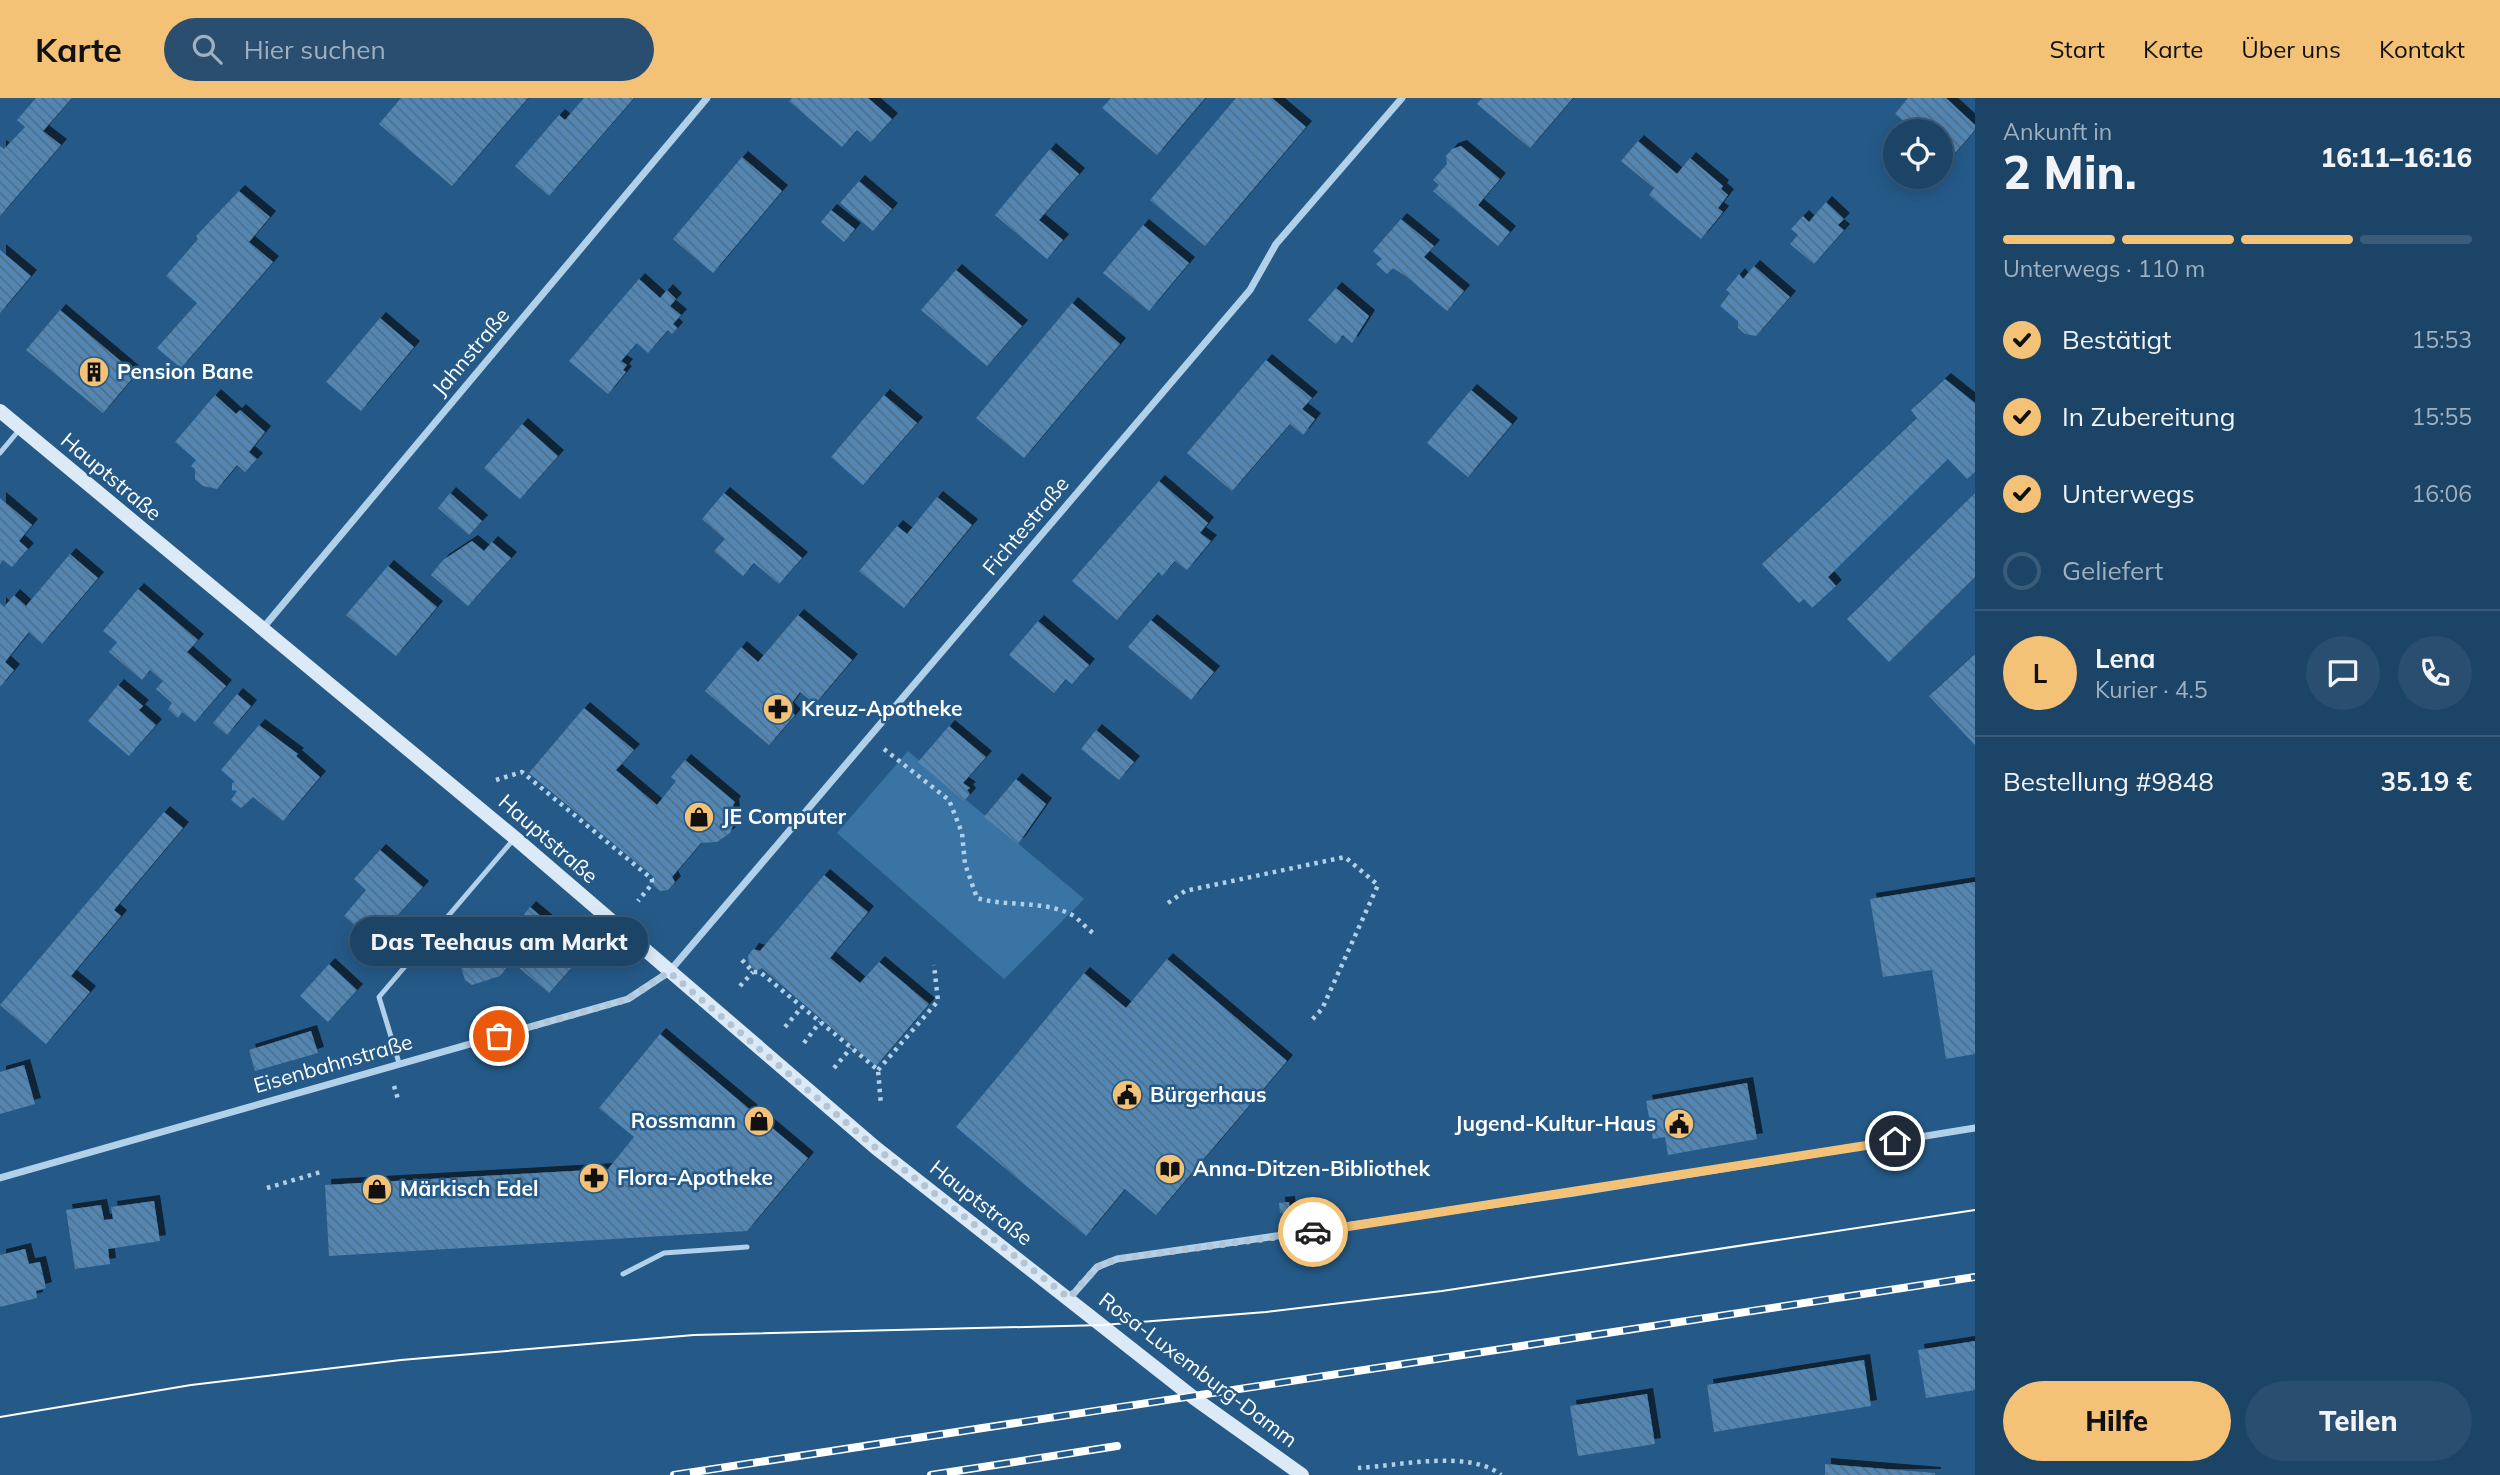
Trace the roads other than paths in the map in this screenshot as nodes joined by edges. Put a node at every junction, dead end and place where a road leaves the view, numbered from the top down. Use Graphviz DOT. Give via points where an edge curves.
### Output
graph roads {
  1 [pos="707,98"];
  2 [pos="1402,98"];
  3 [pos="0,411"];
  4 [pos="20,429"];
  5 [pos="0,453"];
  6 [pos="262,629"];
  7 [pos="515,838"];
  8 [pos="669,972"];
  9 [pos="399,1063"];
  10 [pos="1975,1128"];
  11 [pos="0,1178"];
  12 [pos="747,1247"];
  13 [pos="623,1274"];
  14 [pos="1069,1298"];
  15 [pos="1303,1475"];
  1 -- 6 [label="street, Jahnstraße"];
  2 -- 8 [label="street, Fichtestraße" via="1276,244 1250,290"];
  3 -- 4 [label="main road, Hauptstraße"];
  4 -- 5 [label="lane"];
  4 -- 6 [label="main road, Hauptstraße"];
  6 -- 7 [label="main road, Hauptstraße"];
  7 -- 8 [label="main road, Hauptstraße"];
  7 -- 9 [label="lane" via="379,998"];
  8 -- 9 [label="street, Eisenbahnstraße" via="628,999"];
  8 -- 14 [label="main road, Hauptstraße" via="876,1148"];
  9 -- 11 [label="street, Eisenbahnstraße"];
  10 -- 14 [label="street" via="1574,1194 1117,1259 1097,1267"];
  12 -- 13 [label="lane" via="664,1253"];
  14 -- 15 [label="main road, Rosa-Luxemburg-Damm" via="1194,1398"];
}
